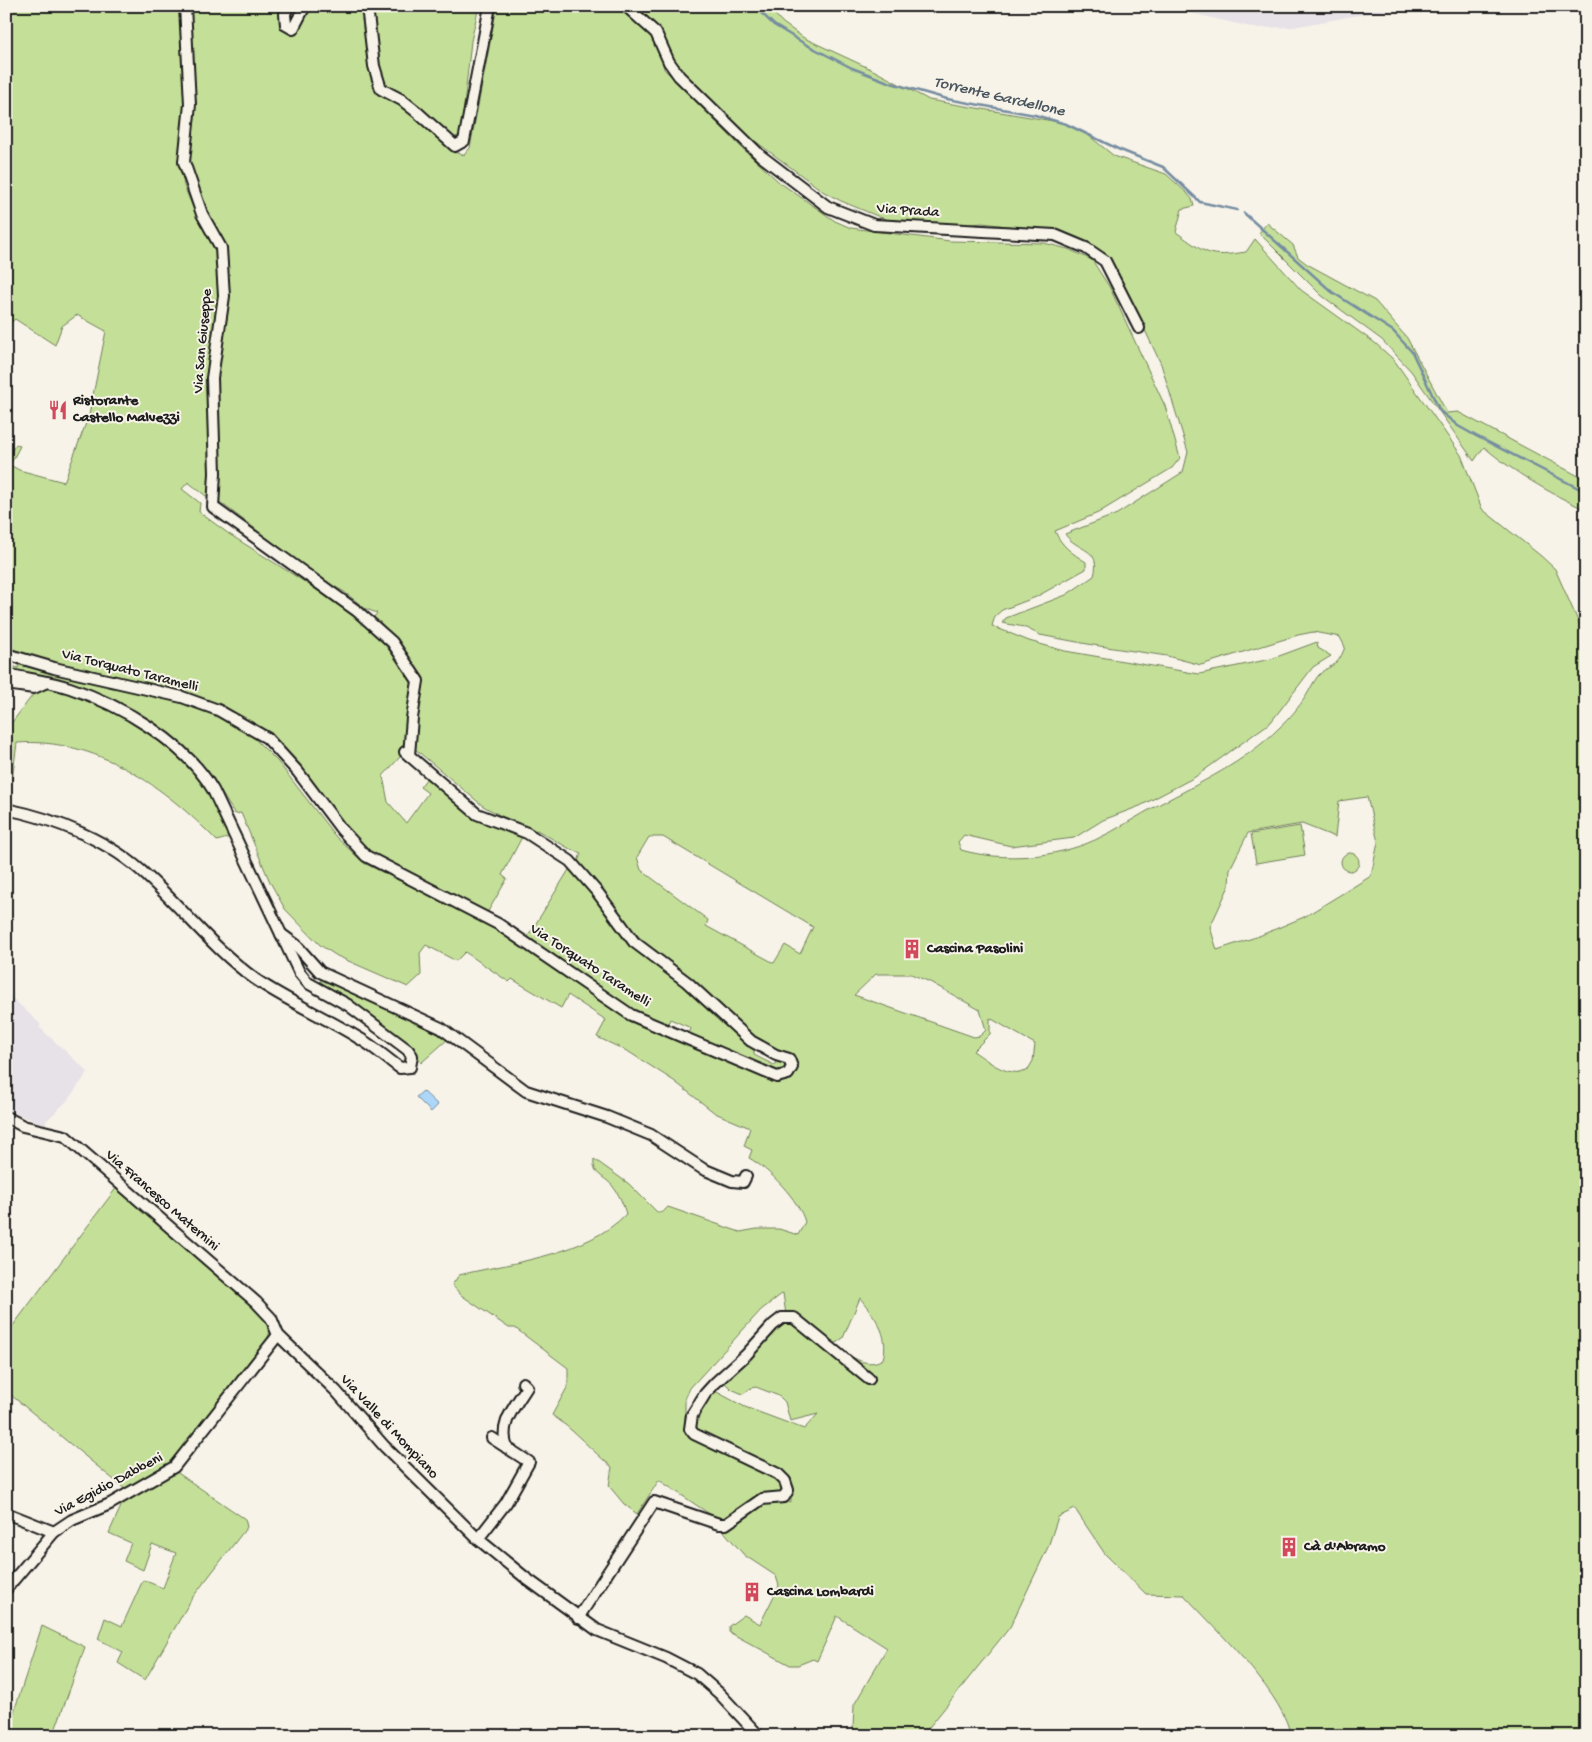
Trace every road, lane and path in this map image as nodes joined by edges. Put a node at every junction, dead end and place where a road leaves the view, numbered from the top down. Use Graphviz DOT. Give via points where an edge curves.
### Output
graph roads {
  1 [pos="185,6"];
  2 [pos="288,6"];
  3 [pos="305,6"];
  4 [pos="367,6"];
  5 [pos="490,6"];
  6 [pos="626,6"];
  7 [pos="1139,328"];
  8 [pos="213,507"];
  9 [pos="6,654"];
  10 [pos="6,674"];
  11 [pos="47,682"];
  12 [pos="6,684"];
  13 [pos="6,809"];
  14 [pos="281,934"];
  15 [pos="320,972"];
  16 [pos="308,983"];
  17 [pos="6,1117"];
  18 [pos="746,1176"];
  19 [pos="278,1335"];
  20 [pos="869,1379"];
  21 [pos="527,1387"];
  22 [pos="492,1438"];
  23 [pos="507,1448"];
  24 [pos="6,1513"];
  25 [pos="54,1532"];
  26 [pos="478,1539"];
  27 [pos="6,1589"];
  28 [pos="578,1618"];
  29 [pos="759,1736"];
  1 -- 8 [label="street, Via San Giuseppe" via="190,104 184,162 202,214 221,248 224,296 212,378"];
  2 -- 3 [label="street" via="286,26 293,28"];
  4 -- 5 [label="street" via="374,66 381,89 402,100 455,146 464,142"];
  6 -- 7 [label="street, Via Prada" via="656,33 679,76 761,156 828,207 874,225 1055,235 1086,248 1105,261"];
  8 -- 9 [label="street, Via Torquato Taramelli" via="357,611 392,642 418,681 407,754 477,814 527,833 570,861 634,942 687,982 751,1041 788,1059 792,1067 788,1074 778,1077 631,1014 498,924 366,856 267,738 218,710 182,697"];
  10 -- 11 [label="street, Via Torquato Taramelli"];
  11 -- 12 [label="street, Via Torquato Taramelli" via="34,688"];
  11 -- 14 [label="street, Via Torquato Taramelli" via="91,696 145,724 172,744 205,777"];
  13 -- 16 [label="street, Via Torquato Taramelli" via="39,817 120,854 147,875 209,939 253,978 358,1037 400,1068 410,1067 412,1056 408,1050 348,1005"];
  14 -- 15 [label="street, Via Torquato Taramelli" via="296,945"];
  14 -- 16 [label="street, Via Torquato Taramelli" via="299,972"];
  15 -- 16 [label="street"];
  15 -- 18 [label="street, Via Torquato Taramelli" via="441,1028 526,1091 651,1135 704,1170 732,1181 743,1182"];
  17 -- 19 [label="street, Via Francesco Maternini" via="23,1126 66,1136 256,1302 271,1318"];
  19 -- 25 [label="street, Via Egidio Dabbeni" via="174,1468"];
  19 -- 26 [label="street, Via Valle di Mompiano"];
  20 -- 28 [label="street" via="794,1318 782,1318 773,1325 705,1394 692,1415 690,1429 694,1434 778,1474 788,1490 784,1497 762,1499 726,1524 654,1502"];
  21 -- 23 [label="street" via="503,1430"];
  22 -- 23 [label="street"];
  23 -- 26 [label="street" via="529,1462 506,1502"];
  24 -- 25 [label="street"];
  25 -- 27 [label="street, Via Egidio Dabbeni"];
  26 -- 28 [label="street, Via Valle di Mompiano"];
  28 -- 29 [label="street, Via Valle di Mompiano" via="596,1630 698,1674"];
}
